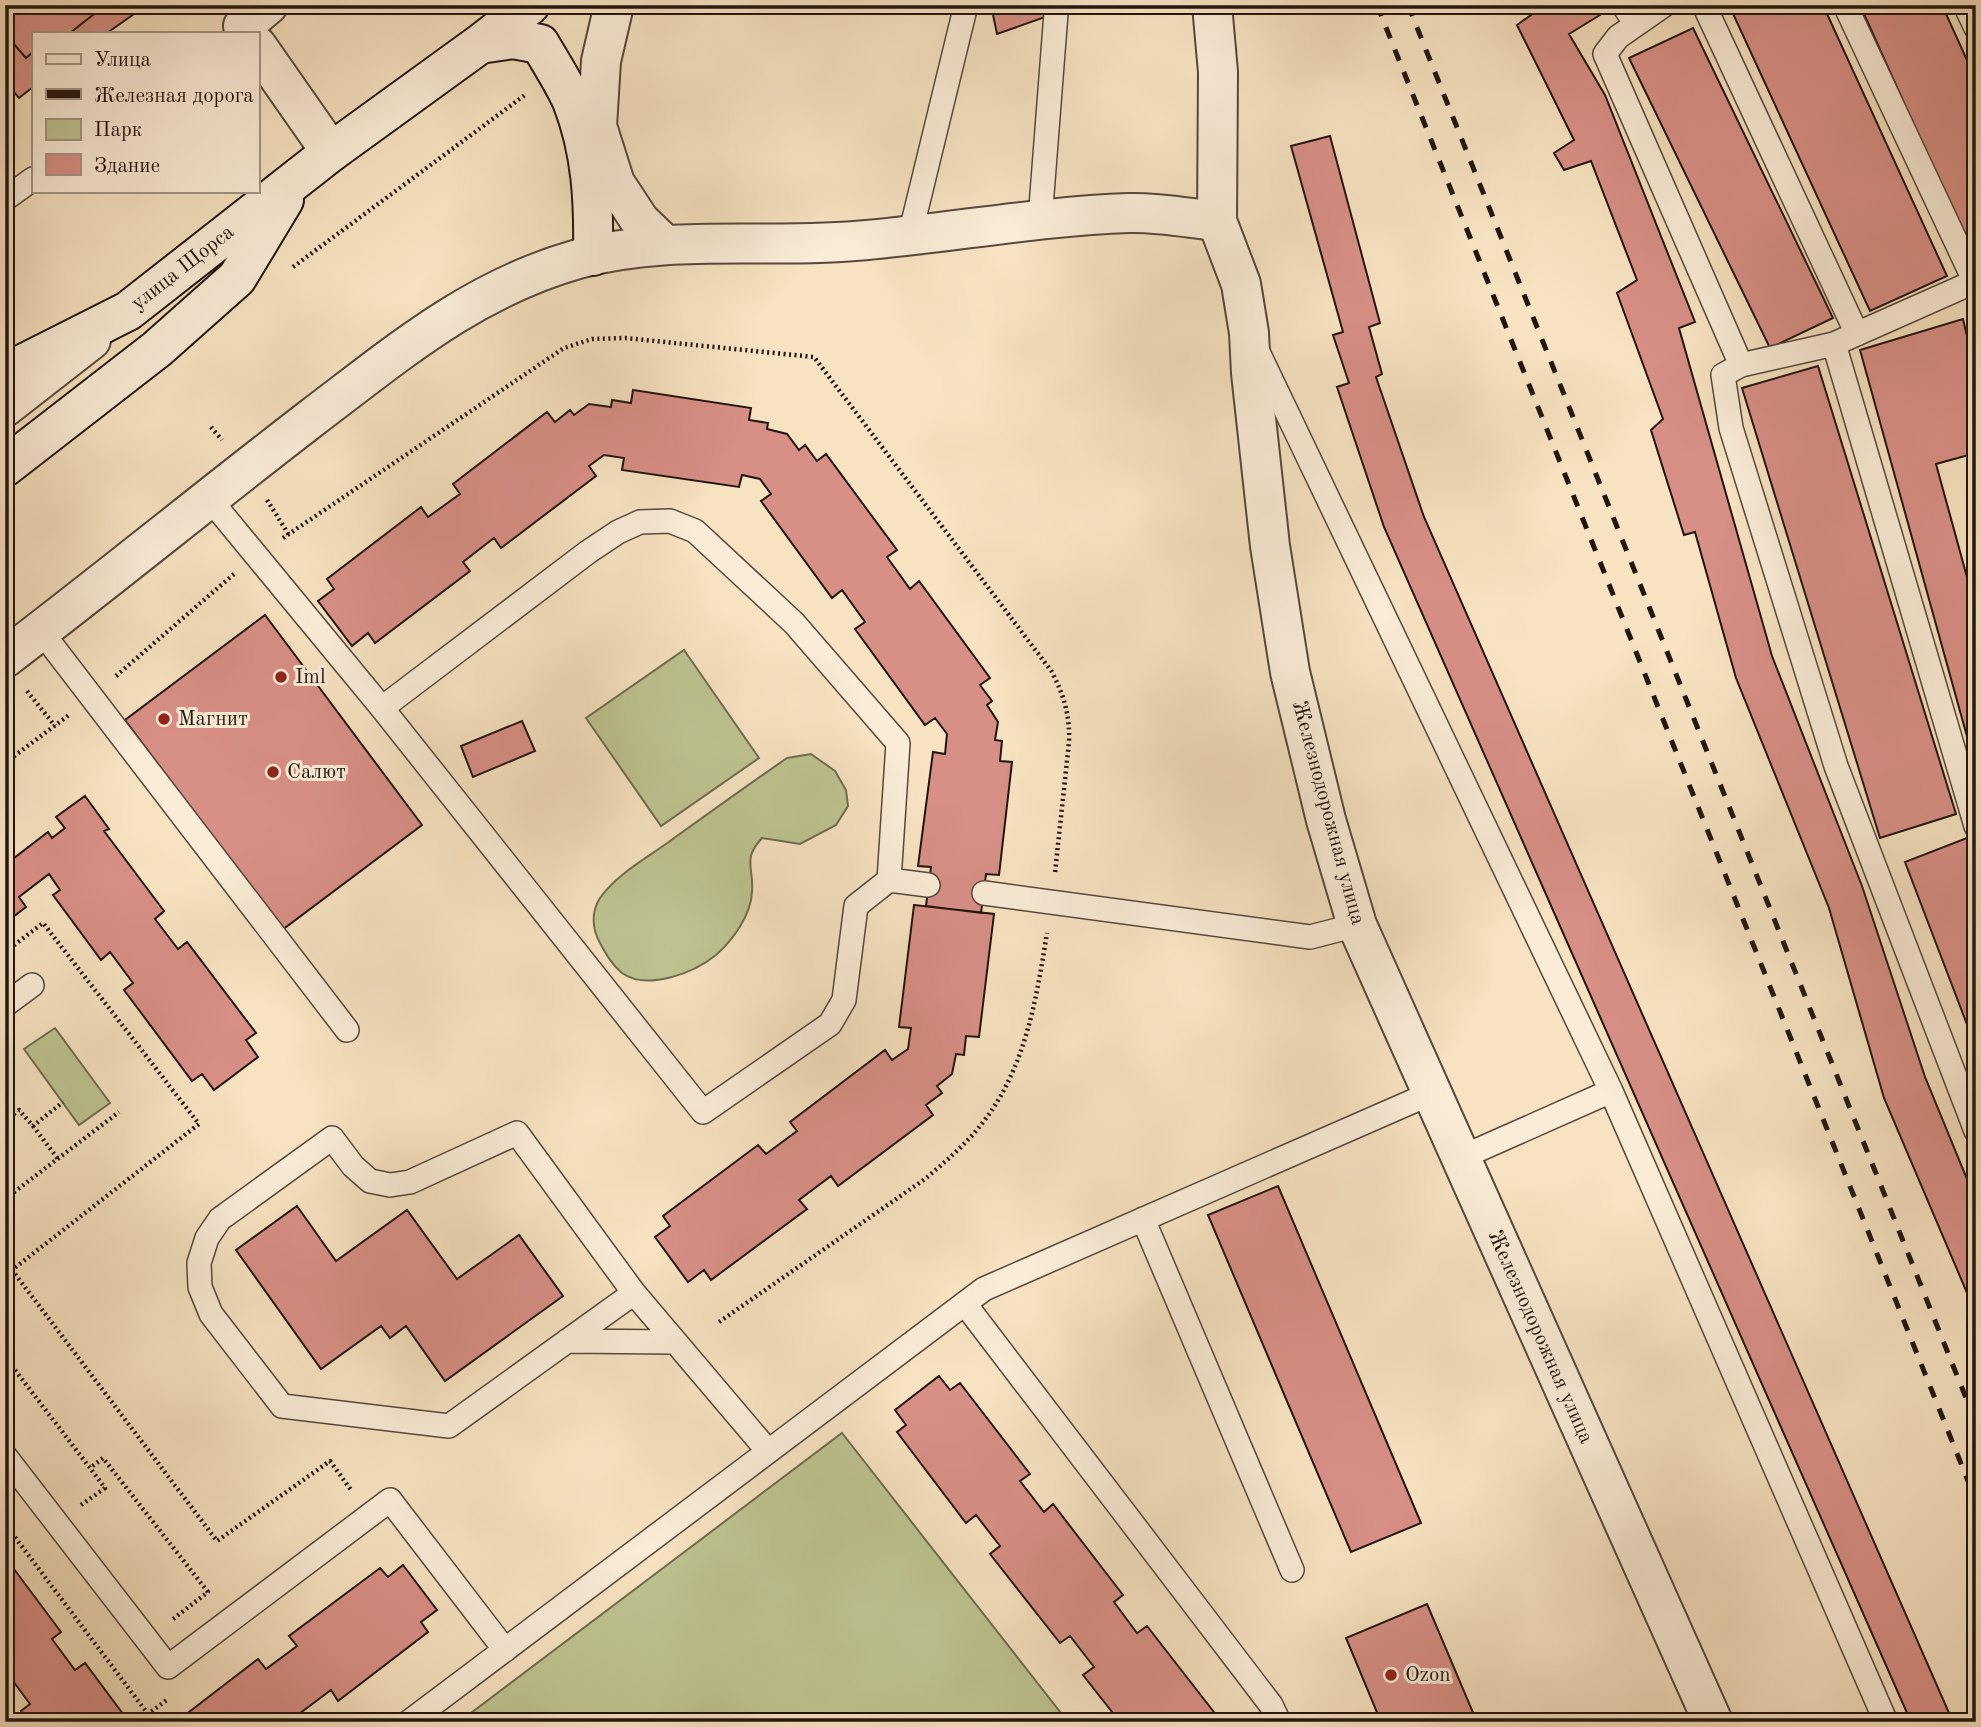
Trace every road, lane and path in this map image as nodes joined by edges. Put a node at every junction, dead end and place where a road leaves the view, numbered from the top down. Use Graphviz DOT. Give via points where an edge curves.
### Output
graph roads {
  1 [pos="530,5"];
  2 [pos="614,5"];
  3 [pos="967,5"];
  4 [pos="1212,5"];
  5 [pos="1623,5"];
  6 [pos="1664,5"];
  7 [pos="1704,5"];
  8 [pos="1845,5"];
  9 [pos="1965,5"];
  10 [pos="1056,13"];
  11 [pos="1636,24"];
  12 [pos="1976,28"];
  13 [pos="259,43"];
  14 [pos="480,44"];
  15 [pos="556,72"];
  16 [pos="331,152"];
  17 [pos="32,180"];
  18 [pos="296,180"];
  19 [pos="5,199"];
  20 [pos="1040,220"];
  21 [pos="1217,220"];
  22 [pos="910,235"];
  23 [pos="665,245"];
  24 [pos="593,256"];
  25 [pos="290,268"];
  26 [pos="1975,280"];
  27 [pos="128,311"];
  28 [pos="1249,333"];
  29 [pos="1857,334"];
  30 [pos="1834,344"];
  31 [pos="1741,365"];
  32 [pos="5,373"];
  33 [pos="5,407"];
  34 [pos="5,467"];
  35 [pos="208,497"];
  36 [pos="255,555"];
  37 [pos="41,632"];
  38 [pos="13,671"];
  39 [pos="91,698"];
  40 [pos="382,708"];
  41 [pos="55,726"];
  42 [pos="5,763"];
  43 [pos="1976,826"];
  44 [pos="889,880"];
  45 [pos="928,885"];
  46 [pos="984,893"];
  47 [pos="1052,902"];
  48 [pos="1357,925"];
  49 [pos="5,951"];
  50 [pos="32,985"];
  51 [pos="5,1005"];
  52 [pos="346,1030"];
  53 [pos="1611,1091"];
  54 [pos="1434,1092"];
  55 [pos="63,1102"];
  56 [pos="119,1112"];
  57 [pos="5,1121"];
  58 [pos="33,1126"];
  59 [pos="1976,1131"];
  60 [pos="1460,1158"];
  61 [pos="58,1159"];
  62 [pos="5,1199"];
  63 [pos="1143,1219"];
  64 [pos="634,1293"];
  65 [pos="965,1304"];
  66 [pos="719,1322"];
  67 [pos="566,1341"];
  68 [pos="675,1342"];
  69 [pos="5,1357"];
  70 [pos="768,1451"];
  71 [pos="5,1456"];
  72 [pos="90,1468"];
  73 [pos="78,1508"];
  74 [pos="370,1515"];
  75 [pos="1292,1570"];
  76 [pos="166,1611"];
  77 [pos="505,1650"];
  78 [pos="409,1722"];
  79 [pos="1279,1722"];
  80 [pos="1713,1722"];
  81 [pos="1885,1722"];
  1 -- 14 [label="street, улица Щорса"];
  2 -- 23 [label="street" via="601,61 597,126 615,183 640,221"];
  3 -- 22 [label="lane"];
  4 -- 21 [label="street, Железнодорожная улица" via="1218,72"];
  5 -- 11 [label="lane"];
  6 -- 11 [label="lane"];
  7 -- 29 [label="lane"];
  8 -- 26 [label="lane"];
  9 -- 12 [label="lane"];
  10 -- 20 [label="lane"];
  11 -- 31 [label="lane" via="1605,54"];
  13 -- 16 [label="street"];
  14 -- 15 [label="street" via="513,39 540,44"];
  14 -- 16 [label="street, улица Щорса"];
  15 -- 24 [label="street" via="585,141 592,178"];
  15 -- 25 [label="path"];
  16 -- 18 [label="street, улица Щорса"];
  17 -- 19 [label="lane"];
  18 -- 27 [label="street, улица Щорса"];
  18 -- 34 [label="street" via="237,278 157,349"];
  20 -- 21 [label="street" via="1133,213"];
  20 -- 22 [label="street"];
  21 -- 28 [label="street, Железнодорожная улица" via="1241,284"];
  22 -- 23 [label="street" via="864,241"];
  23 -- 24 [label="street"];
  24 -- 35 [label="street" via="526,277 429,328"];
  26 -- 29 [label="lane"];
  27 -- 32 [label="street"];
  27 -- 33 [label="street, улица Щорса"];
  28 -- 48 [label="street, Железнодорожная улица" via="1270,546 1290,672"];
  28 -- 53 [label="lane"];
  29 -- 30 [label="lane"];
  30 -- 31 [label="lane"];
  30 -- 43 [label="lane"];
  31 -- 59 [label="lane" via="1723,375 1731,428 1836,766"];
  35 -- 36 [label="lane"];
  35 -- 37 [label="street"];
  36 -- 39 [label="path"];
  36 -- 40 [label="lane"];
  36 -- 47 [label="path" via="564,348 625,338 814,356 1052,672 1064,696 1069,742"];
  37 -- 38 [label="street"];
  37 -- 39 [label="lane"];
  38 -- 41 [label="path"];
  39 -- 41 [label="path"];
  39 -- 52 [label="lane"];
  40 -- 44 [label="lane" via="618,532 640,522 670,520 695,531 794,623 898,743"];
  40 -- 44 [label="lane" via="704,1112 830,1024 844,1000 856,906"];
  41 -- 42 [label="path"];
  44 -- 45 [label="lane"];
  46 -- 47 [label="lane"];
  47 -- 48 [label="lane" via="1310,937"];
  47 -- 66 [label="path" via="1023,1048 981,1125 925,1179"];
  48 -- 54 [label="street, Железнодорожная улица"];
  49 -- 74 [label="path" via="43,923 199,1124 12,1270 217,1541 330,1461"];
  50 -- 51 [label="lane"];
  53 -- 60 [label="lane"];
  53 -- 81 [label="lane"];
  54 -- 60 [label="street, Железнодорожная улица"];
  54 -- 63 [label="lane"];
  55 -- 58 [label="path"];
  56 -- 61 [label="path"];
  57 -- 58 [label="path" via="19,1110"];
  58 -- 61 [label="path"];
  60 -- 80 [label="street, Железнодорожная улица"];
  61 -- 62 [label="path"];
  63 -- 65 [label="lane" via="984,1289"];
  63 -- 75 [label="lane"];
  64 -- 67 [label="lane"];
  64 -- 67 [label="lane" via="517,1133 410,1182 390,1185 370,1181 332,1138 220,1219 207,1238 199,1263 200,1287 211,1314 282,1406 449,1426"];
  64 -- 68 [label="lane"];
  65 -- 70 [label="lane"];
  65 -- 79 [label="lane" via="1271,1705"];
  67 -- 68 [label="lane"];
  68 -- 70 [label="lane"];
  69 -- 72 [label="path"];
  70 -- 77 [label="lane"];
  71 -- 74 [label="lane" via="168,1667"];
  72 -- 73 [label="path" via="105,1488"];
  72 -- 76 [label="path" via="103,1458 208,1592 173,1619"];
  74 -- 77 [label="lane" via="390,1500"];
  77 -- 78 [label="lane"];
}
